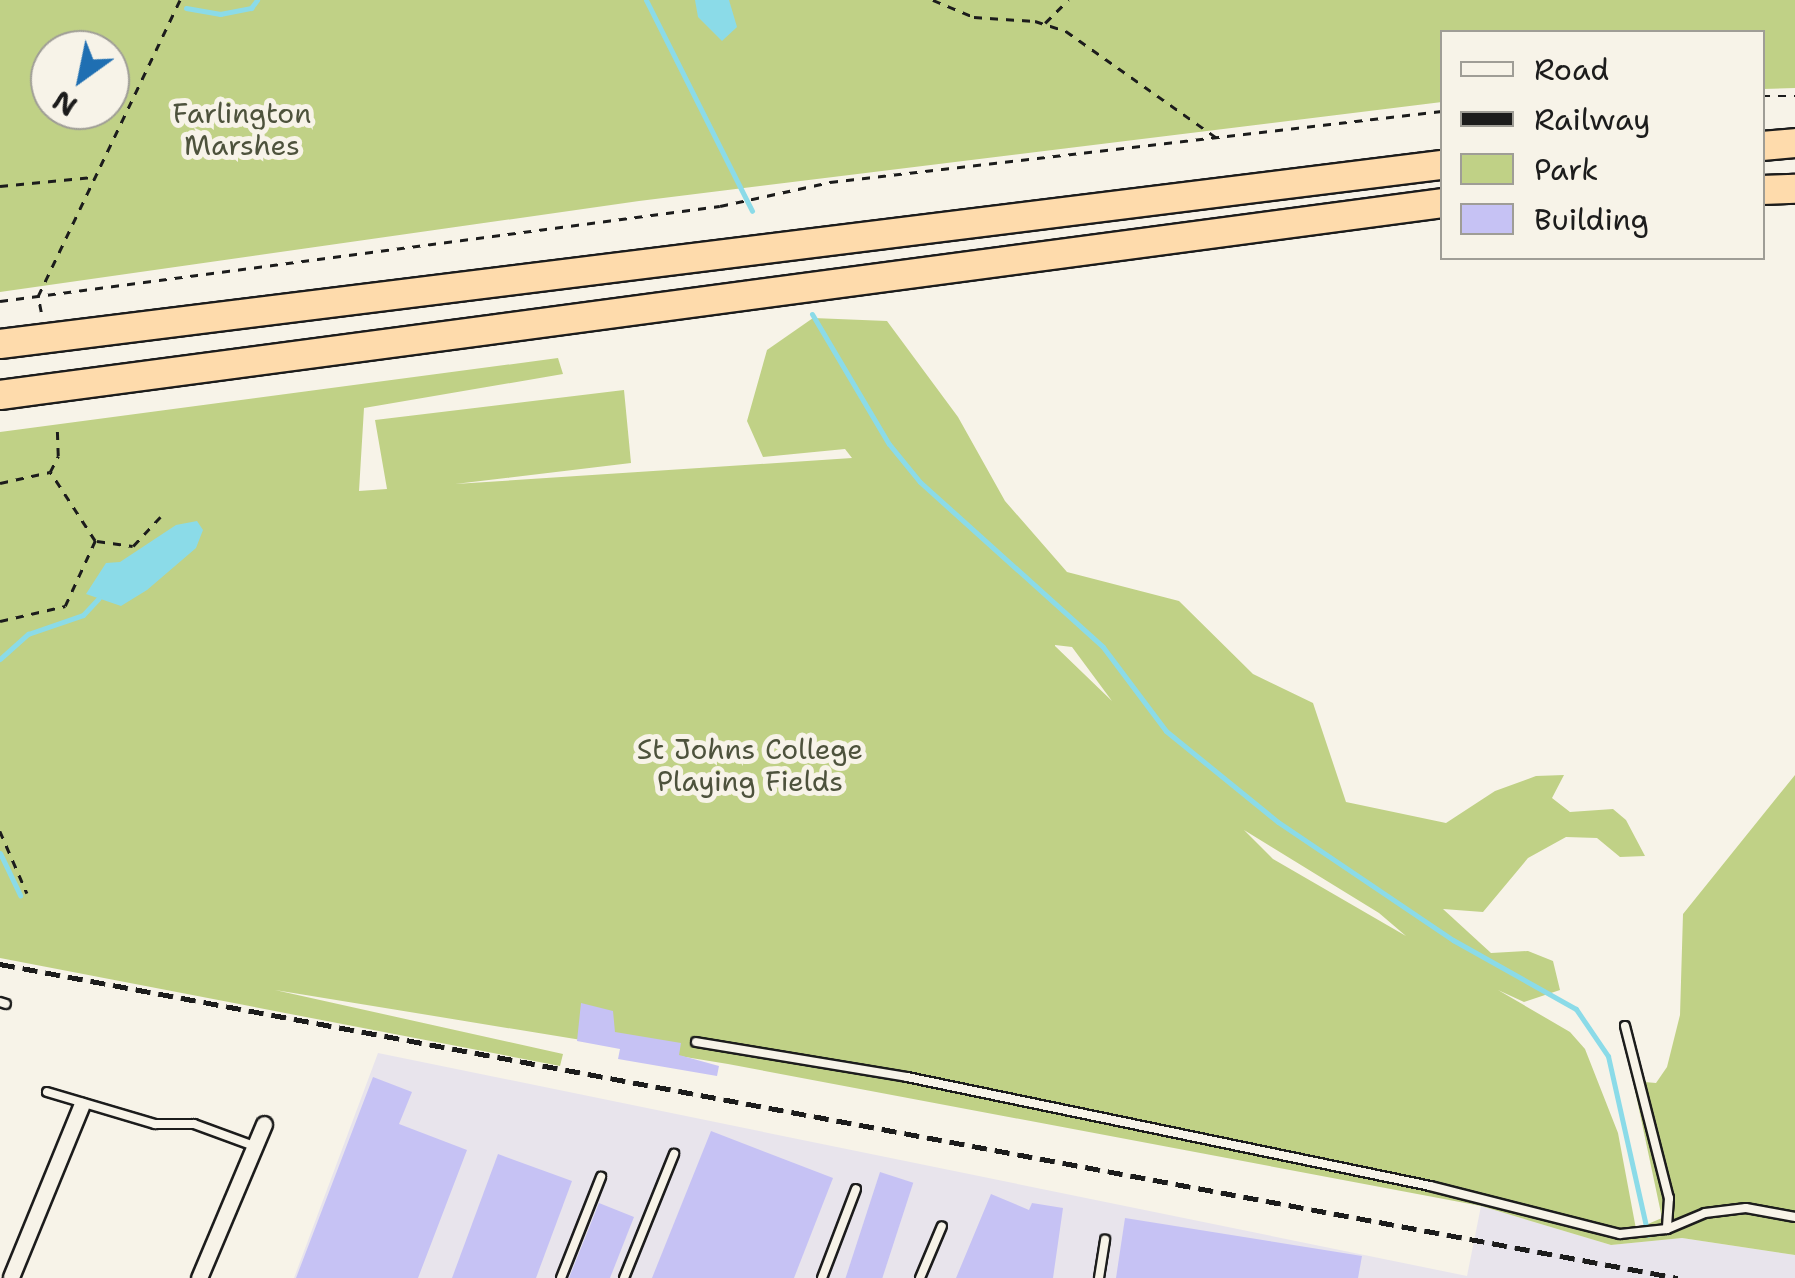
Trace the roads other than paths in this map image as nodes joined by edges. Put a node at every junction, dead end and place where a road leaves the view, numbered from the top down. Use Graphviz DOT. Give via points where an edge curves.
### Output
graph roads {
  1 [pos="1795,144"];
  2 [pos="1765,146"];
  3 [pos="1765,156"];
  4 [pos="1795,157"];
  5 [pos="1440,165"];
  6 [pos="1795,189"];
  7 [pos="1765,190"];
  8 [pos="1440,204"];
  9 [pos="0,344"];
  10 [pos="0,395"];
  11 [pos="1626,1026"];
  12 [pos="696,1042"];
  13 [pos="48,1092"];
  14 [pos="80,1106"];
  15 [pos="264,1124"];
  16 [pos="250,1144"];
  17 [pos="674,1154"];
  18 [pos="601,1177"];
  19 [pos="856,1189"];
  20 [pos="1795,1217"];
  21 [pos="942,1226"];
  22 [pos="1668,1229"];
  23 [pos="1106,1238"];
  24 [pos="0,1272"];
  25 [pos="13,1277"];
  26 [pos="199,1278"];
  27 [pos="561,1278"];
  28 [pos="624,1278"];
  29 [pos="822,1278"];
  30 [pos="920,1278"];
  31 [pos="1099,1278"];
  1 -- 2 [label="highway"];
  3 -- 4 [label="highway"];
  5 -- 9 [label="highway"];
  6 -- 7 [label="highway"];
  8 -- 10 [label="highway"];
  11 -- 22 [label="lane" via="1669,1198"];
  12 -- 22 [label="lane" via="907,1077 1639,1233"];
  13 -- 14 [label="lane"];
  14 -- 16 [label="lane" via="155,1124 194,1124"];
  14 -- 25 [label="street"];
  15 -- 16 [label="street"];
  16 -- 26 [label="street"];
  17 -- 28 [label="lane"];
  18 -- 27 [label="lane"];
  19 -- 29 [label="lane"];
  20 -- 22 [label="lane" via="1746,1208 1705,1213"];
  21 -- 30 [label="lane"];
  23 -- 31 [label="lane"];
  24 -- 25 [label="street"];
}
